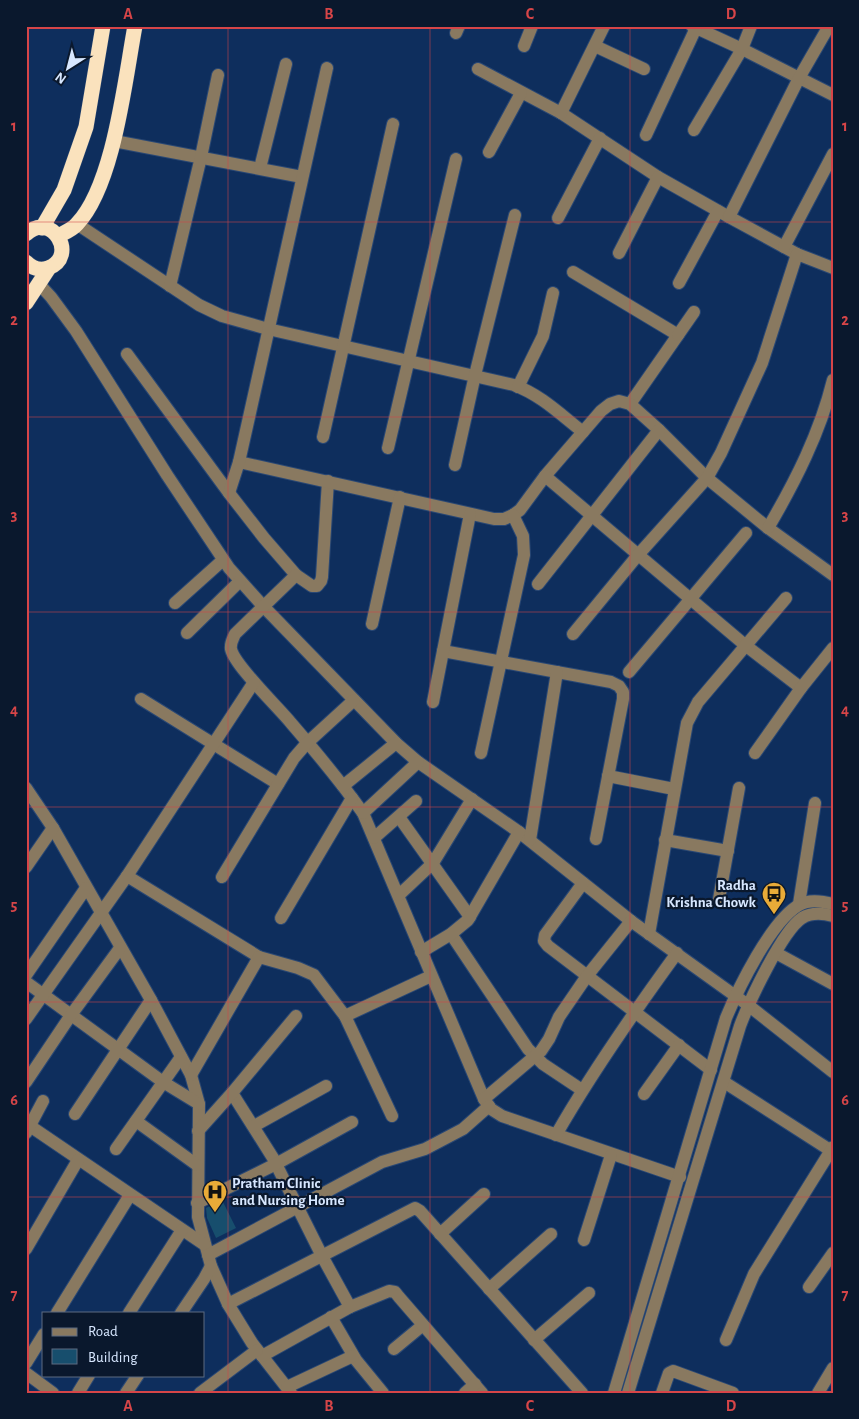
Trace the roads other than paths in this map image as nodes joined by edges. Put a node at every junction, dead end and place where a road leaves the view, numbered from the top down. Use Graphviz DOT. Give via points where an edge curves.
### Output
graph roads {
  1 [pos="103,26"];
  2 [pos="135,26"];
  3 [pos="532,26"];
  4 [pos="604,26"];
  5 [pos="751,26"];
  6 [pos="829,26"];
  7 [pos="694,27"];
  8 [pos="524,46"];
  9 [pos="595,46"];
  10 [pos="742,49"];
  11 [pos="286,64"];
  12 [pos="327,68"];
  13 [pos="478,69"];
  14 [pos="644,69"];
  15 [pos="218,75"];
  16 [pos="799,78"];
  17 [pos="521,93"];
  18 [pos="833,95"];
  19 [pos="561,113"];
  20 [pos="393,124"];
  21 [pos="694,130"];
  22 [pos="646,135"];
  23 [pos="600,138"];
  24 [pos="114,141"];
  25 [pos="489,152"];
  26 [pos="833,154"];
  27 [pos="201,157"];
  28 [pos="456,159"];
  29 [pos="260,168"];
  30 [pos="302,177"];
  31 [pos="658,177"];
  32 [pos="723,214"];
  33 [pos="515,215"];
  34 [pos="558,218"];
  35 [pos="77,224"];
  36 [pos="42,228"];
  37 [pos="27,233"];
  38 [pos="58,236"];
  39 [pos="784,248"];
  40 [pos="619,253"];
  41 [pos="797,254"];
  42 [pos="26,262"];
  43 [pos="49,268"];
  44 [pos="833,268"];
  45 [pos="573,272"];
  46 [pos="679,283"];
  47 [pos="39,284"];
  48 [pos="170,286"];
  49 [pos="553,293"];
  50 [pos="26,303"];
  51 [pos="694,312"];
  52 [pos="268,329"];
  53 [pos="678,335"];
  54 [pos="343,346"];
  55 [pos="127,354"];
  56 [pos="410,360"];
  57 [pos="475,375"];
  58 [pos="833,380"];
  59 [pos="518,386"];
  60 [pos="630,404"];
  61 [pos="660,430"];
  62 [pos="583,432"];
  63 [pos="323,437"];
  64 [pos="388,448"];
  65 [pos="239,462"];
  66 [pos="455,465"];
  67 [pos="545,476"];
  68 [pos="707,478"];
  69 [pos="328,481"];
  70 [pos="229,493"];
  71 [pos="400,497"];
  72 [pos="470,514"];
  73 [pos="513,515"];
  74 [pos="591,516"];
  75 [pos="768,528"];
  76 [pos="746,533"];
  77 [pos="638,555"];
  78 [pos="223,560"];
  79 [pos="832,573"];
  80 [pos="296,575"];
  81 [pos="240,581"];
  82 [pos="538,584"];
  83 [pos="786,598"];
  84 [pos="691,599"];
  85 [pos="175,603"];
  86 [pos="263,606"];
  87 [pos="372,624"];
  88 [pos="187,633"];
  89 [pos="573,634"];
  90 [pos="745,645"];
  91 [pos="833,648"];
  92 [pos="443,651"];
  93 [pos="500,662"];
  94 [pos="558,672"];
  95 [pos="629,672"];
  96 [pos="254,682"];
  97 [pos="801,688"];
  98 [pos="141,699"];
  99 [pos="354,700"];
  100 [pos="433,702"];
  101 [pos="307,743"];
  102 [pos="396,743"];
  103 [pos="213,744"];
  104 [pos="481,753"];
  105 [pos="755,753"];
  106 [pos="418,762"];
  107 [pos="608,776"];
  108 [pos="278,784"];
  109 [pos="344,786"];
  110 [pos="26,788"];
  111 [pos="739,788"];
  112 [pos="674,789"];
  113 [pos="352,798"];
  114 [pos="472,799"];
  115 [pos="416,801"];
  116 [pos="815,803"];
  117 [pos="363,813"];
  118 [pos="399,817"];
  119 [pos="52,828"];
  120 [pos="519,832"];
  121 [pos="374,838"];
  122 [pos="596,838"];
  123 [pos="530,840"];
  124 [pos="665,840"];
  125 [pos="728,850"];
  126 [pos="433,863"];
  127 [pos="26,867"];
  128 [pos="127,876"];
  129 [pos="222,877"];
  130 [pos="583,883"];
  131 [pos="86,888"];
  132 [pos="398,895"];
  133 [pos="719,899"];
  134 [pos="799,904"];
  135 [pos="833,904"];
  136 [pos="101,914"];
  137 [pos="470,916"];
  138 [pos="833,916"];
  139 [pos="281,918"];
  140 [pos="631,920"];
  141 [pos="451,934"];
  142 [pos="649,934"];
  143 [pos="120,948"];
  144 [pos="421,952"];
  145 [pos="677,953"];
  146 [pos="776,953"];
  147 [pos="259,958"];
  148 [pos="26,975"];
  149 [pos="431,976"];
  150 [pos="587,976"];
  151 [pos="26,982"];
  152 [pos="833,984"];
  153 [pos="43,994"];
  154 [pos="735,996"];
  155 [pos="151,1000"];
  156 [pos="748,1005"];
  157 [pos="635,1011"];
  158 [pos="71,1015"];
  159 [pos="296,1016"];
  160 [pos="346,1016"];
  161 [pos="26,1019"];
  162 [pos="679,1046"];
  163 [pos="119,1048"];
  164 [pos="534,1056"];
  165 [pos="181,1057"];
  166 [pos="711,1070"];
  167 [pos="833,1072"];
  168 [pos="191,1075"];
  169 [pos="26,1082"];
  170 [pos="163,1082"];
  171 [pos="724,1082"];
  172 [pos="326,1086"];
  173 [pos="582,1090"];
  174 [pos="232,1093"];
  175 [pos="644,1094"];
  176 [pos="43,1101"];
  177 [pos="486,1102"];
  178 [pos="199,1104"];
  179 [pos="75,1114"];
  180 [pos="392,1116"];
  181 [pos="136,1121"];
  182 [pos="352,1122"];
  183 [pos="254,1126"];
  184 [pos="28,1129"];
  185 [pos="198,1131"];
  186 [pos="556,1135"];
  187 [pos="116,1149"];
  188 [pos="832,1150"];
  189 [pos="611,1155"];
  190 [pos="78,1160"];
  191 [pos="197,1164"];
  192 [pos="276,1164"];
  193 [pos="680,1177"];
  194 [pos="484,1194"];
  195 [pos="130,1195"];
  196 [pos="197,1203"];
  197 [pos="298,1207"];
  198 [pos="182,1230"];
  199 [pos="440,1234"];
  200 [pos="550,1234"];
  201 [pos="584,1240"];
  202 [pos="26,1249"];
  203 [pos="833,1253"];
  204 [pos="208,1255"];
  205 [pos="322,1256"];
  206 [pos="809,1287"];
  207 [pos="489,1289"];
  208 [pos="589,1293"];
  209 [pos="228,1304"];
  210 [pos="350,1307"];
  211 [pos="58,1312"];
  212 [pos="130,1312"];
  213 [pos="182,1312"];
  214 [pos="331,1317"];
  215 [pos="423,1325"];
  216 [pos="42,1337"];
  217 [pos="534,1340"];
  218 [pos="726,1340"];
  219 [pos="394,1349"];
  220 [pos="260,1353"];
  221 [pos="353,1356"];
  222 [pos="26,1362"];
  223 [pos="833,1368"];
  224 [pos="26,1373"];
  225 [pos="88,1376"];
  226 [pos="137,1376"];
  227 [pos="289,1390"];
  228 [pos="474,1390"];
  229 [pos="53,1393"];
  230 [pos="78,1393"];
  231 [pos="126,1393"];
  232 [pos="200,1393"];
  233 [pos="383,1393"];
  234 [pos="582,1393"];
  235 [pos="614,1393"];
  236 [pos="628,1393"];
  237 [pos="662,1393"];
  238 [pos="733,1393"];
  239 [pos="818,1393"];
  1 -- 36 [label="highway" via="86,127 64,190"];
  2 -- 24 [label="highway"];
  3 -- 8 [label="street"];
  4 -- 9 [label="street"];
  5 -- 10 [label="street"];
  6 -- 16 [label="street"];
  7 -- 10 [label="street"];
  7 -- 22 [label="street"];
  9 -- 14 [label="street"];
  9 -- 19 [label="street"];
  10 -- 16 [label="street"];
  10 -- 21 [label="street"];
  11 -- 29 [label="street"];
  12 -- 30 [label="street"];
  13 -- 17 [label="street"];
  15 -- 27 [label="street"];
  16 -- 18 [label="street"];
  16 -- 32 [label="street"];
  17 -- 19 [label="street"];
  17 -- 25 [label="street"];
  19 -- 23 [label="street"];
  20 -- 54 [label="street"];
  23 -- 31 [label="street"];
  23 -- 34 [label="street"];
  24 -- 27 [label="street"];
  24 -- 35 [label="highway" via="101,183"];
  26 -- 39 [label="street"];
  27 -- 29 [label="street"];
  27 -- 48 [label="street"];
  28 -- 56 [label="street"];
  29 -- 30 [label="street"];
  30 -- 52 [label="street"];
  31 -- 32 [label="street"];
  31 -- 40 [label="street"];
  32 -- 39 [label="street"];
  32 -- 46 [label="street"];
  33 -- 57 [label="street"];
  35 -- 38 [label="highway"];
  35 -- 48 [label="street"];
  36 -- 37 [label="highway"];
  36 -- 38 [label="highway"];
  38 -- 43 [label="highway" via="61,254"];
  39 -- 41 [label="street"];
  41 -- 44 [label="street"];
  41 -- 68 [label="street" via="762,363"];
  42 -- 43 [label="highway" via="38,269"];
  43 -- 47 [label="highway"];
  45 -- 53 [label="street"];
  47 -- 50 [label="highway"];
  47 -- 78 [label="street" via="76,331"];
  48 -- 52 [label="street" via="222,316"];
  49 -- 59 [label="street" via="543,336"];
  51 -- 53 [label="street"];
  52 -- 54 [label="street"];
  52 -- 65 [label="street"];
  53 -- 60 [label="street"];
  54 -- 56 [label="street"];
  54 -- 63 [label="street"];
  55 -- 70 [label="street"];
  56 -- 57 [label="street"];
  56 -- 64 [label="street"];
  57 -- 59 [label="street"];
  57 -- 66 [label="street"];
  58 -- 75 [label="street" via="805,457"];
  59 -- 62 [label="street" via="540,398"];
  60 -- 61 [label="street"];
  60 -- 62 [label="street" via="619,401 610,404"];
  61 -- 68 [label="street"];
  61 -- 74 [label="street"];
  62 -- 67 [label="street"];
  65 -- 69 [label="street"];
  65 -- 70 [label="street"];
  67 -- 73 [label="street"];
  67 -- 74 [label="street"];
  68 -- 75 [label="street"];
  68 -- 77 [label="street"];
  69 -- 71 [label="street"];
  69 -- 80 [label="street" via="321,581 312,586"];
  70 -- 80 [label="street"];
  71 -- 72 [label="street"];
  71 -- 87 [label="street"];
  72 -- 73 [label="street" via="494,519"];
  72 -- 92 [label="street"];
  73 -- 93 [label="street" via="523,536 524,555"];
  74 -- 77 [label="street"];
  74 -- 82 [label="street"];
  75 -- 79 [label="street"];
  76 -- 84 [label="street"];
  77 -- 84 [label="street"];
  77 -- 89 [label="street"];
  78 -- 81 [label="street"];
  78 -- 85 [label="street"];
  80 -- 86 [label="street"];
  81 -- 86 [label="street"];
  81 -- 88 [label="street"];
  83 -- 90 [label="street"];
  84 -- 90 [label="street"];
  84 -- 95 [label="street"];
  86 -- 96 [label="street" via="231,641 235,657"];
  86 -- 99 [label="street"];
  90 -- 97 [label="street"];
  90 -- 112 [label="street" via="691,714 684,731"];
  91 -- 97 [label="street"];
  92 -- 93 [label="street"];
  92 -- 100 [label="street"];
  93 -- 94 [label="street"];
  93 -- 104 [label="street"];
  94 -- 107 [label="street" via="611,682 624,692"];
  94 -- 123 [label="street"];
  96 -- 101 [label="street"];
  96 -- 103 [label="street"];
  97 -- 105 [label="street"];
  98 -- 103 [label="street"];
  99 -- 101 [label="street"];
  99 -- 102 [label="street"];
  101 -- 108 [label="street"];
  101 -- 109 [label="street"];
  102 -- 106 [label="street"];
  102 -- 109 [label="street"];
  103 -- 108 [label="street"];
  103 -- 128 [label="street"];
  106 -- 114 [label="street"];
  106 -- 117 [label="street"];
  107 -- 112 [label="street"];
  107 -- 122 [label="street"];
  108 -- 129 [label="street"];
  109 -- 113 [label="street"];
  110 -- 119 [label="street"];
  111 -- 125 [label="street"];
  112 -- 124 [label="street"];
  113 -- 117 [label="street"];
  113 -- 139 [label="street"];
  114 -- 120 [label="street"];
  114 -- 126 [label="street"];
  115 -- 118 [label="street"];
  116 -- 134 [label="street"];
  117 -- 121 [label="street"];
  118 -- 121 [label="street"];
  118 -- 126 [label="street"];
  119 -- 127 [label="street"];
  119 -- 131 [label="street"];
  120 -- 123 [label="street"];
  120 -- 137 [label="street"];
  121 -- 132 [label="street"];
  123 -- 130 [label="street"];
  124 -- 125 [label="street"];
  124 -- 142 [label="street"];
  125 -- 133 [label="street"];
  126 -- 132 [label="street"];
  126 -- 137 [label="street"];
  128 -- 136 [label="street"];
  128 -- 147 [label="street"];
  130 -- 140 [label="street"];
  130 -- 150 [label="street" via="545,935 544,941"];
  131 -- 136 [label="street"];
  131 -- 148 [label="street"];
  132 -- 144 [label="street"];
  134 -- 135 [label="street" via="809,901"];
  134 -- 154 [label="street" via="772,934"];
  136 -- 143 [label="street"];
  136 -- 153 [label="street"];
  137 -- 141 [label="street"];
  138 -- 146 [label="street" via="813,914 802,918"];
  140 -- 142 [label="street"];
  140 -- 150 [label="street"];
  141 -- 144 [label="street"];
  141 -- 164 [label="street"];
  142 -- 145 [label="street"];
  143 -- 155 [label="street"];
  143 -- 158 [label="street"];
  144 -- 149 [label="street"];
  145 -- 154 [label="street"];
  145 -- 157 [label="street"];
  146 -- 152 [label="street"];
  146 -- 156 [label="street"];
  147 -- 160 [label="street" via="314,975"];
  147 -- 168 [label="street"];
  149 -- 160 [label="street"];
  149 -- 177 [label="street"];
  150 -- 157 [label="street"];
  150 -- 164 [label="street" via="559,1017 545,1045"];
  151 -- 153 [label="street"];
  153 -- 158 [label="street"];
  153 -- 161 [label="street"];
  154 -- 156 [label="street"];
  154 -- 166 [label="street"];
  155 -- 163 [label="street"];
  155 -- 165 [label="street"];
  156 -- 167 [label="street"];
  156 -- 171 [label="street"];
  157 -- 162 [label="street"];
  157 -- 173 [label="street"];
  158 -- 163 [label="street"];
  158 -- 169 [label="street"];
  159 -- 174 [label="street"];
  160 -- 180 [label="street"];
  162 -- 166 [label="street"];
  162 -- 175 [label="street"];
  163 -- 170 [label="street"];
  163 -- 179 [label="street"];
  164 -- 173 [label="street"];
  164 -- 177 [label="street"];
  165 -- 168 [label="street"];
  165 -- 170 [label="street"];
  166 -- 193 [label="street"];
  168 -- 178 [label="street"];
  170 -- 178 [label="street"];
  170 -- 181 [label="street"];
  171 -- 188 [label="street"];
  171 -- 236 [label="street"];
  172 -- 183 [label="street"];
  173 -- 186 [label="street"];
  174 -- 183 [label="street"];
  174 -- 185 [label="street"];
  176 -- 184 [label="street"];
  177 -- 186 [label="street" via="502,1116"];
  177 -- 197 [label="street" via="463,1129 425,1149 382,1162"];
  178 -- 185 [label="street"];
  181 -- 187 [label="street"];
  181 -- 191 [label="street"];
  182 -- 192 [label="street"];
  183 -- 192 [label="street"];
  184 -- 190 [label="street"];
  185 -- 191 [label="street"];
  186 -- 189 [label="street"];
  188 -- 218 [label="street" via="754,1274"];
  189 -- 193 [label="street"];
  189 -- 201 [label="street"];
  190 -- 195 [label="street"];
  190 -- 202 [label="street"];
  191 -- 196 [label="street"];
  192 -- 196 [label="street"];
  192 -- 197 [label="street"];
  193 -- 235 [label="street"];
  194 -- 199 [label="street"];
  195 -- 198 [label="street"];
  195 -- 211 [label="street"];
  196 -- 204 [label="street"];
  197 -- 204 [label="street"];
  197 -- 205 [label="street"];
  198 -- 204 [label="street"];
  198 -- 212 [label="street"];
  199 -- 205 [label="street" via="415,1208"];
  199 -- 207 [label="street"];
  200 -- 207 [label="street"];
  203 -- 206 [label="street"];
  204 -- 209 [label="street"];
  204 -- 213 [label="street" via="204,1279"];
  205 -- 209 [label="street"];
  205 -- 210 [label="street"];
  207 -- 217 [label="street"];
  208 -- 217 [label="street"];
  209 -- 220 [label="street"];
  210 -- 214 [label="street"];
  210 -- 215 [label="street" via="389,1291 395,1292"];
  214 -- 220 [label="street"];
  214 -- 221 [label="street"];
  215 -- 219 [label="street"];
  215 -- 228 [label="street"];
  216 -- 222 [label="street"];
  217 -- 234 [label="street"];
  220 -- 227 [label="street"];
  220 -- 232 [label="street"];
  221 -- 227 [label="street"];
  221 -- 233 [label="street"];
  223 -- 239 [label="street"];
  224 -- 229 [label="street"];
  225 -- 230 [label="street"];
  226 -- 231 [label="street"];
  237 -- 238 [label="street" via="669,1373 673,1371"];
}
